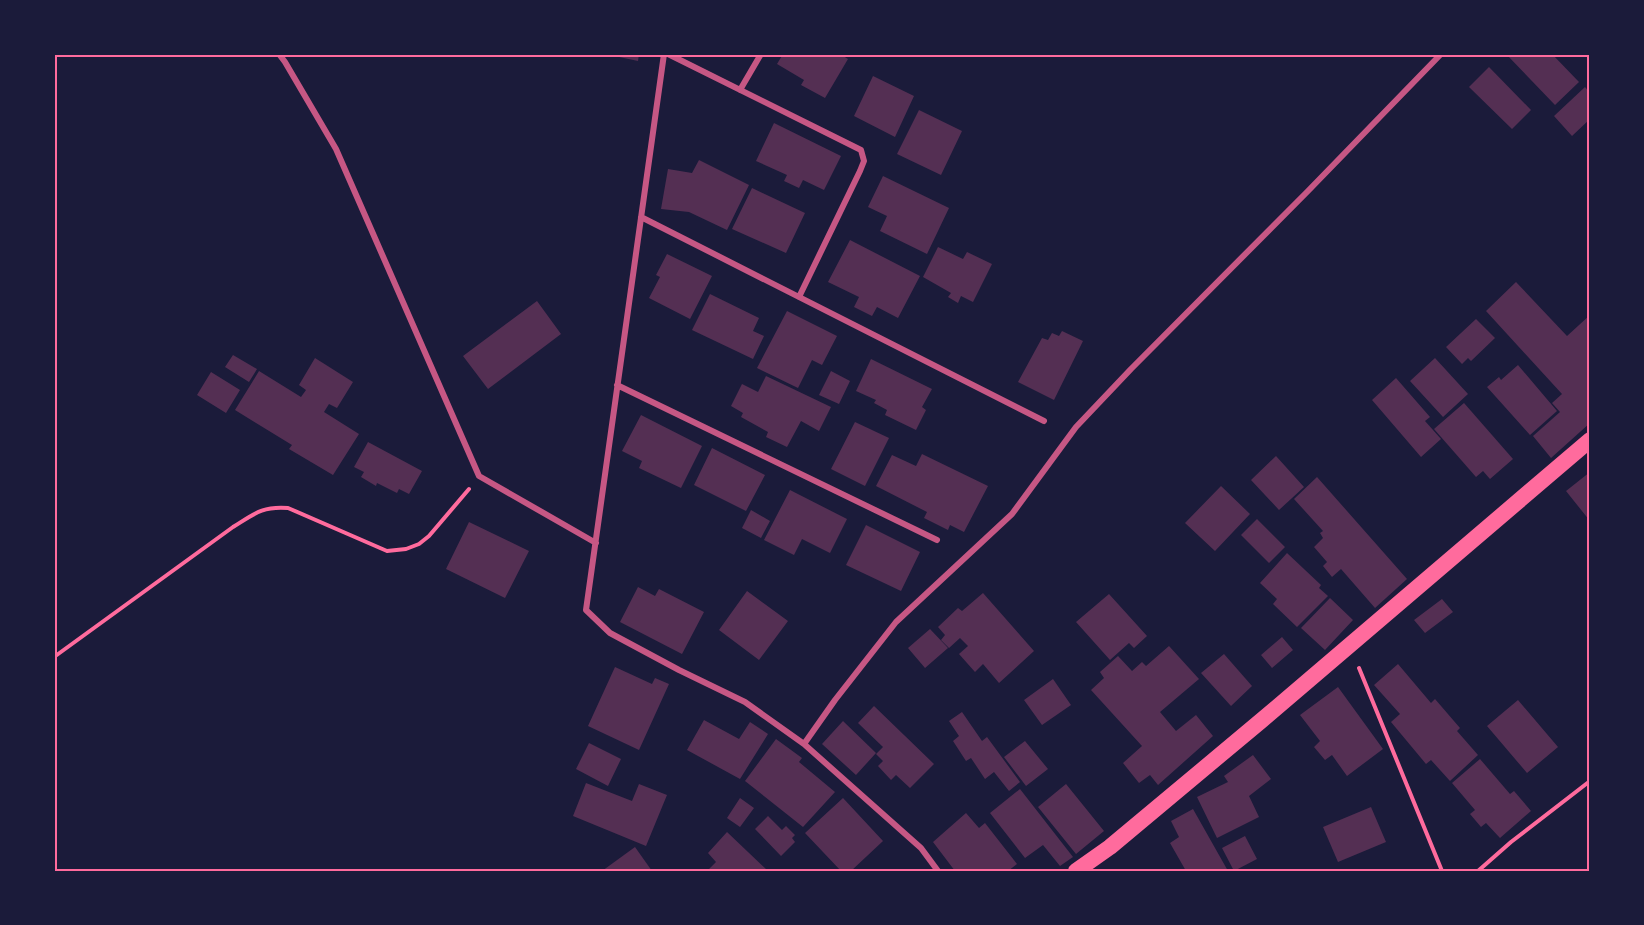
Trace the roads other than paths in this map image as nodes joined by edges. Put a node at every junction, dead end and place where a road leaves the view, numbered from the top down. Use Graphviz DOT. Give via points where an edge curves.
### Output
graph roads {
  1 [pos="279,54"];
  2 [pos="664,54"];
  3 [pos="669,54"];
  4 [pos="760,54"];
  5 [pos="1441,54"];
  6 [pos="740,90"];
  7 [pos="641,218"];
  8 [pos="799,297"];
  9 [pos="617,385"];
  10 [pos="1044,421"];
  11 [pos="1590,440"];
  12 [pos="937,540"];
  13 [pos="596,543"];
  14 [pos="804,744"];
  15 [pos="938,871"];
  16 [pos="1076,871"];
  1 -- 13 [label="street" via="336,149 479,476"];
  2 -- 7 [label="street"];
  3 -- 6 [label="street"];
  4 -- 6 [label="street"];
  5 -- 14 [label="street" via="1076,427 1012,514 896,622"];
  6 -- 8 [label="street" via="861,150 864,161"];
  7 -- 8 [label="street"];
  7 -- 9 [label="street"];
  8 -- 10 [label="street"];
  9 -- 12 [label="street"];
  9 -- 13 [label="street"];
  11 -- 16 [label="highway" via="1110,847"];
  13 -- 14 [label="street" via="586,610 610,633 745,702"];
  14 -- 15 [label="street" via="921,848"];
}
